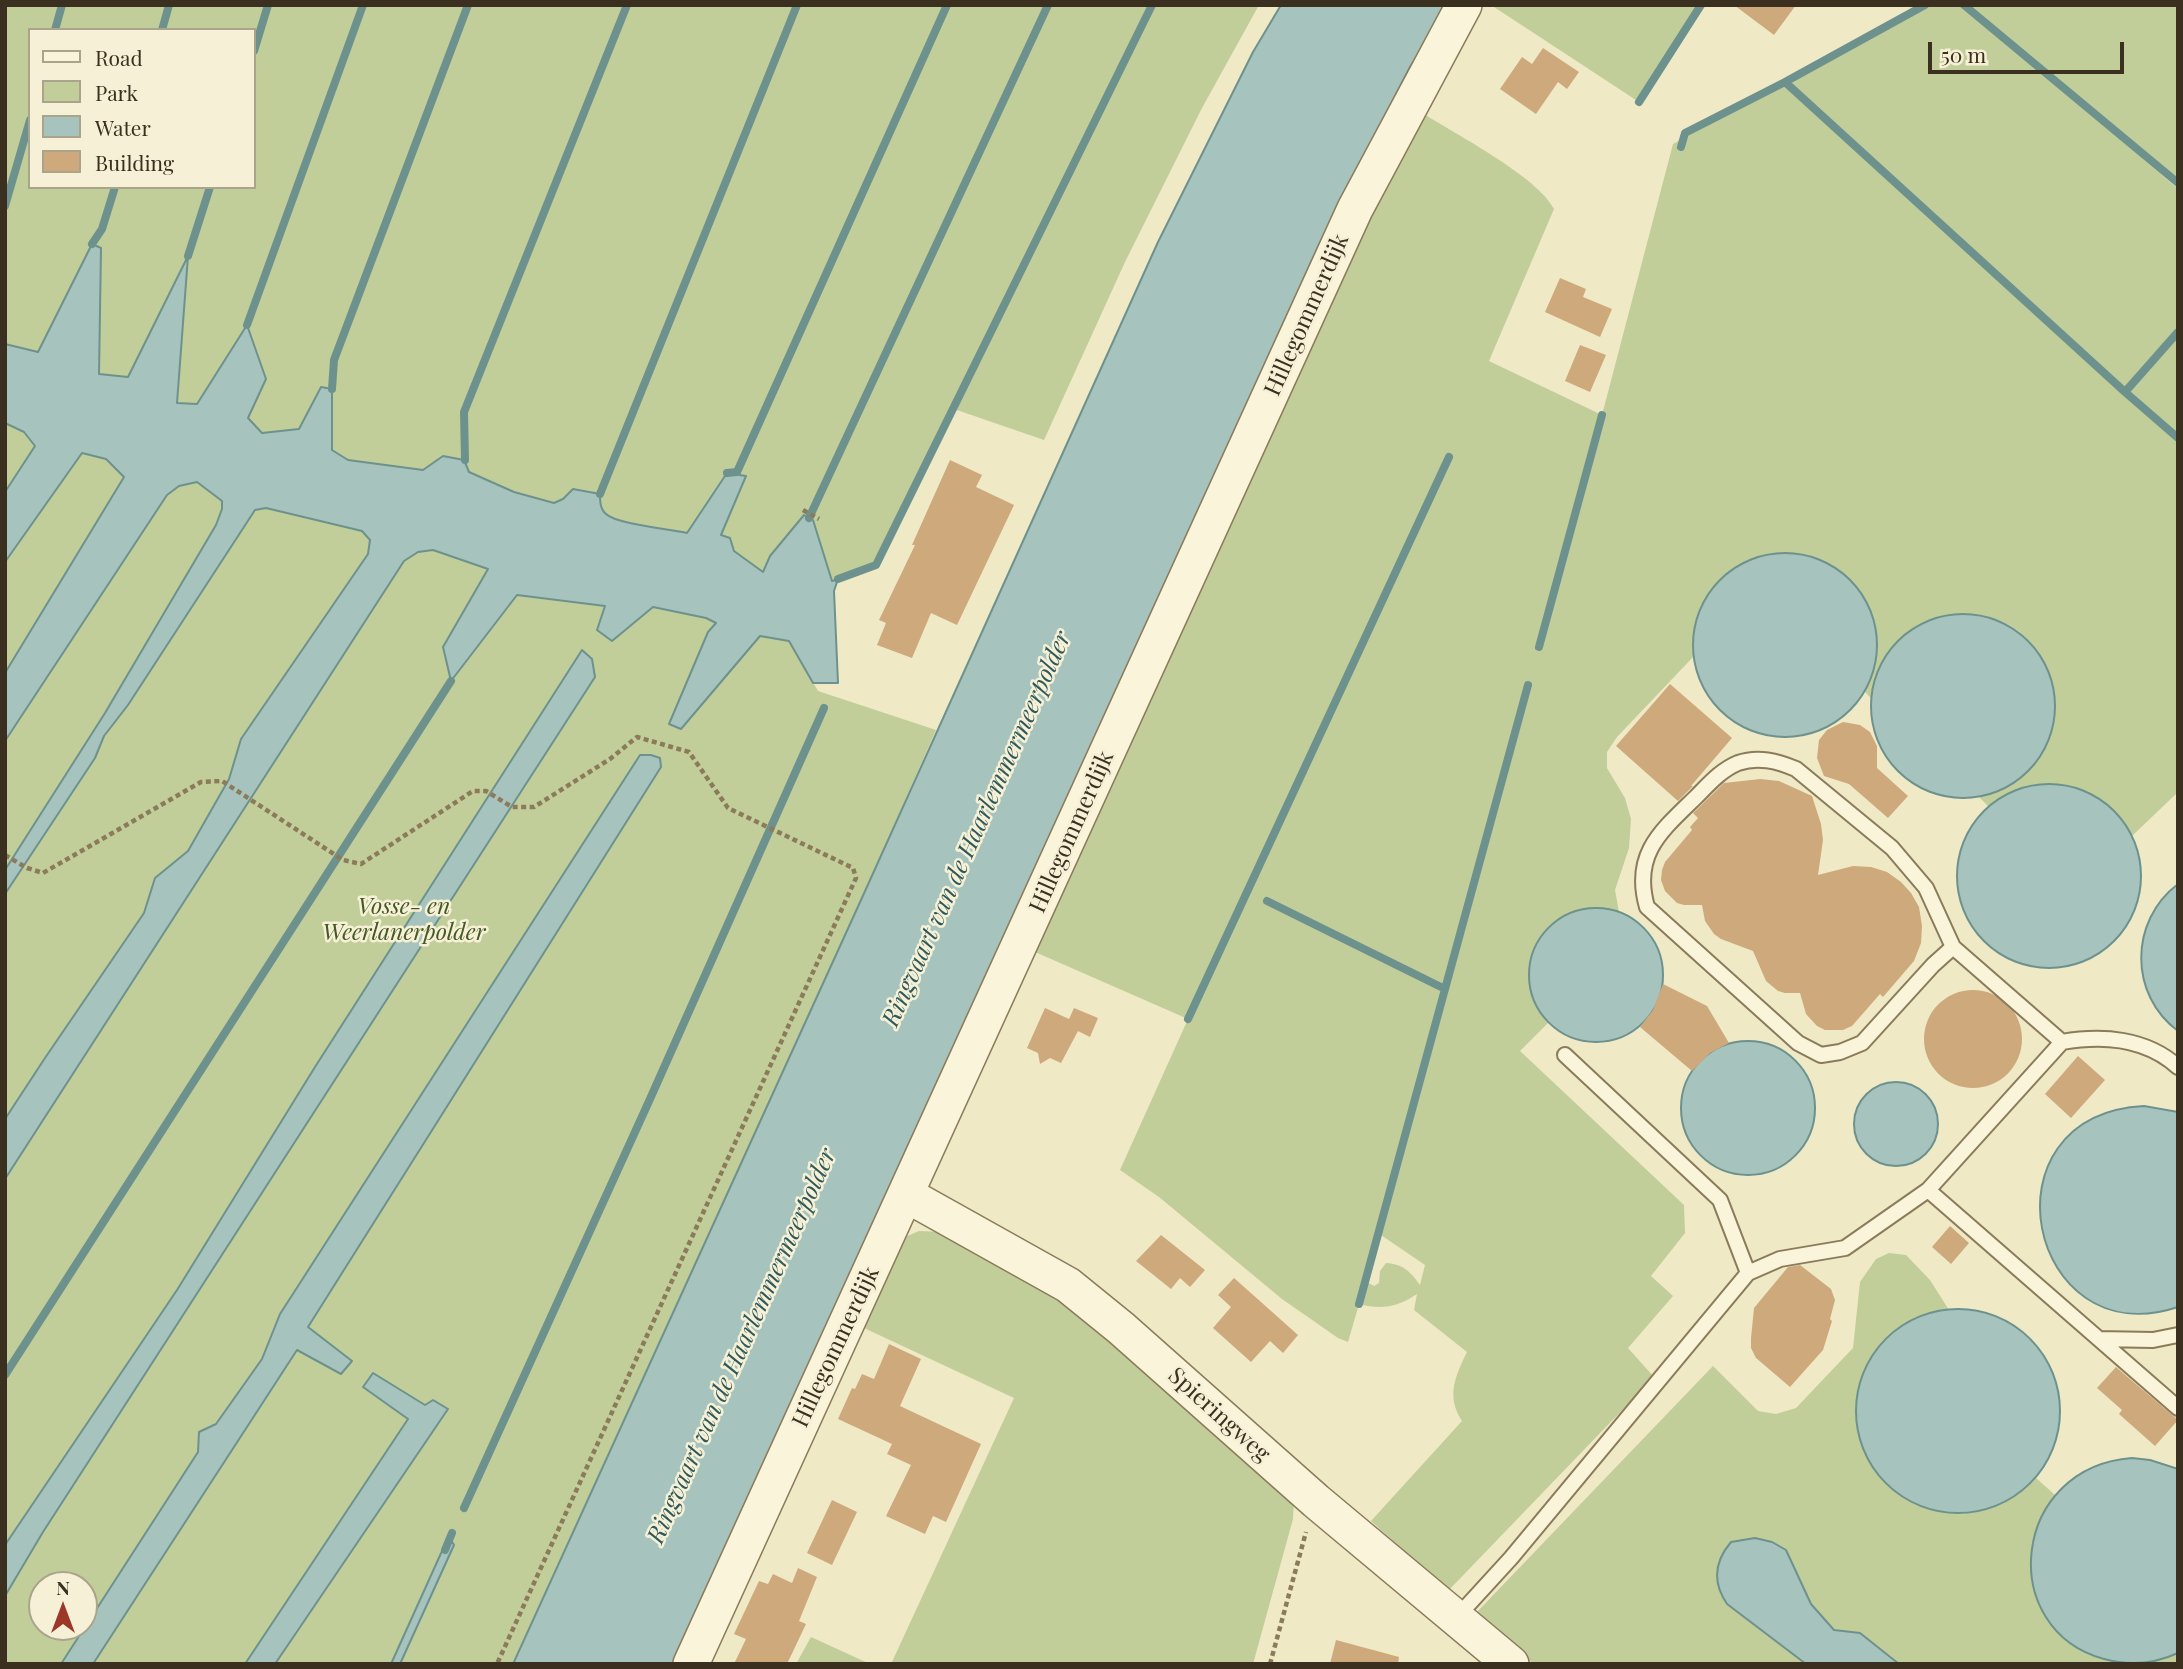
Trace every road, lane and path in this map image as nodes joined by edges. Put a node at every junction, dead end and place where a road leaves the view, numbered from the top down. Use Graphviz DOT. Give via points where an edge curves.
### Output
graph roads {
  1 [pos="1464,5"];
  2 [pos="803,510"];
  3 [pos="820,519"];
  4 [pos="5,855"];
  5 [pos="1953,947"];
  6 [pos="2062,1042"];
  7 [pos="1565,1055"];
  8 [pos="2178,1067"];
  9 [pos="1928,1190"];
  10 [pos="907,1195"];
  11 [pos="1748,1273"];
  12 [pos="2178,1335"];
  13 [pos="2099,1339"];
  14 [pos="2178,1408"];
  15 [pos="1303,1543"];
  16 [pos="1457,1618"];
  17 [pos="497,1664"];
  18 [pos="691,1664"];
  19 [pos="1270,1664"];
  20 [pos="1511,1664"];
  1 -- 10 [label="street, Hillegommerdijk" via="1355,209"];
  2 -- 3 [label="path"];
  4 -- 17 [label="path" via="43,873 201,782 222,781 343,860 361,864 473,791 486,791 512,807 534,807 637,737 690,752 727,808 853,869 856,878"];
  5 -- 5 [label="lane" via="1926,888 1892,848 1796,769 1779,762 1758,759 1721,772 1661,831 1647,852 1642,872 1647,907 1798,1043 1821,1055 1862,1043"];
  5 -- 6 [label="lane"];
  6 -- 8 [label="lane" via="2110,1038 2140,1045"];
  6 -- 9 [label="lane"];
  7 -- 11 [label="lane" via="1720,1200"];
  9 -- 11 [label="lane" via="1845,1248 1780,1259"];
  9 -- 13 [label="lane"];
  10 -- 16 [label="street, Spieringweg" via="1068,1285 1316,1502"];
  10 -- 18 [label="street, Hillegommerdijk"];
  11 -- 16 [label="lane"];
  12 -- 13 [label="lane" via="2153,1340"];
  13 -- 14 [label="lane"];
  15 -- 19 [label="path"];
  16 -- 20 [label="street, Spieringweg"];
}
